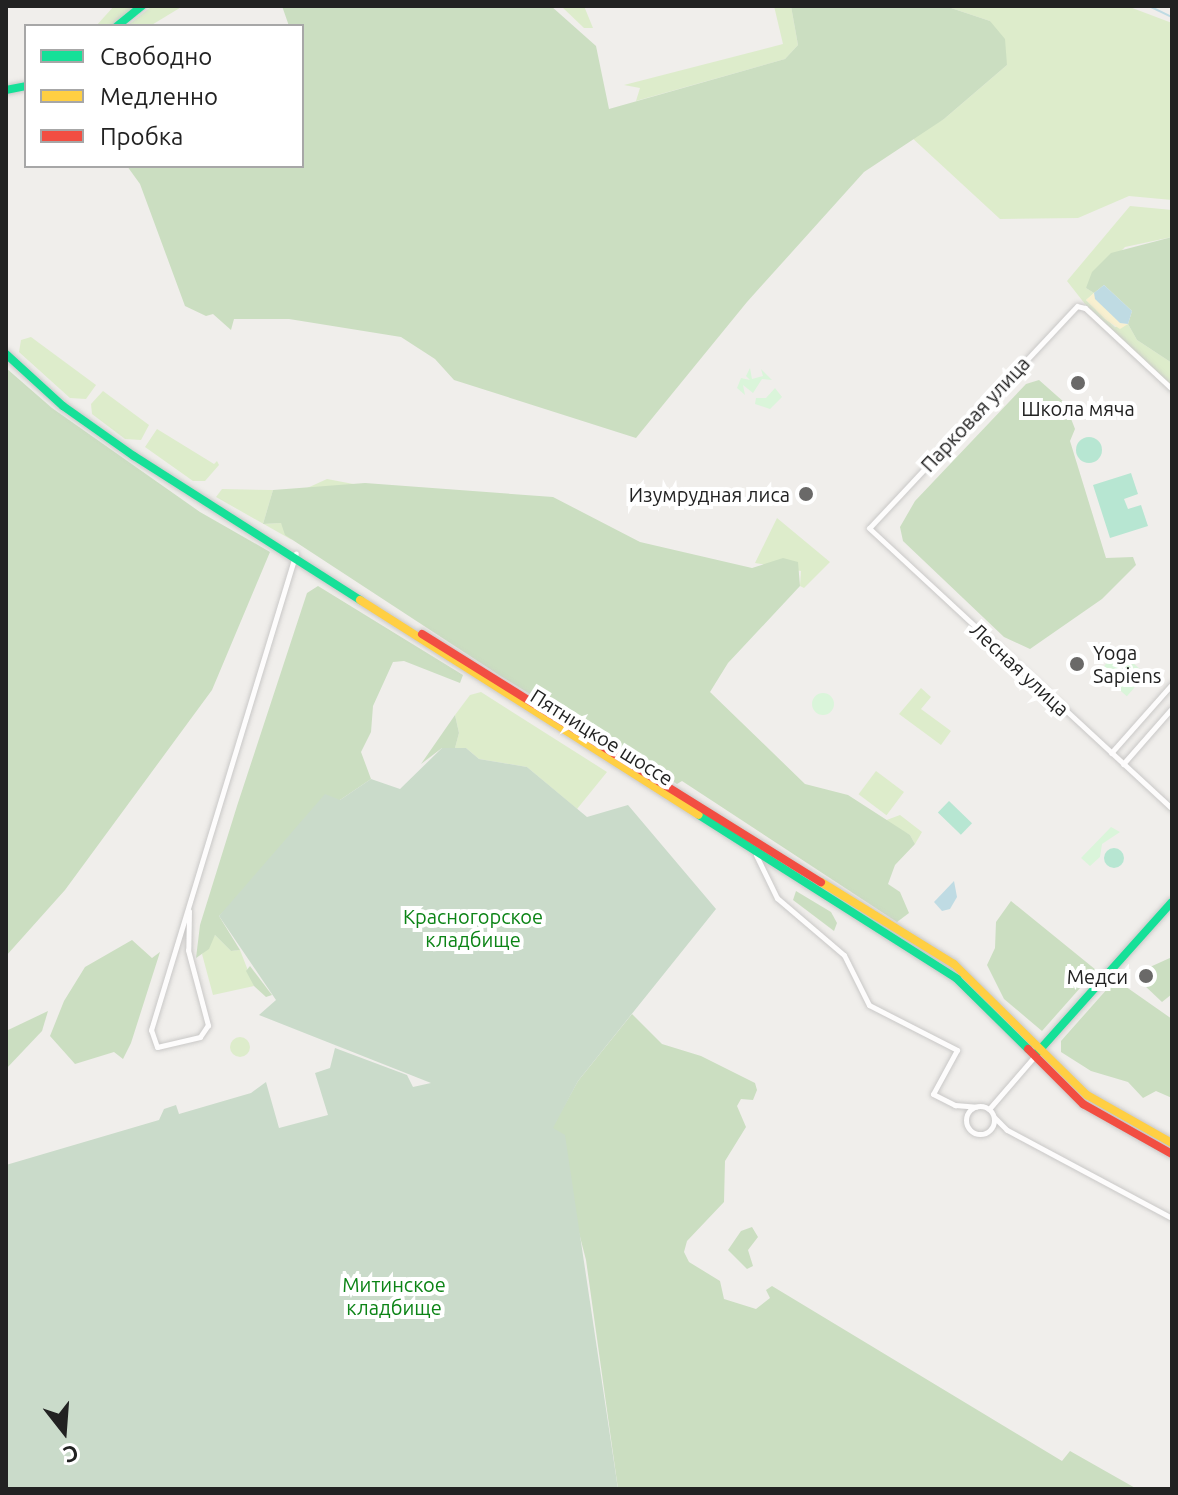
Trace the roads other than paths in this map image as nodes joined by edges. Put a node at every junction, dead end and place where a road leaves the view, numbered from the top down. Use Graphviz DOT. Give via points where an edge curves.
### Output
graph roads {
  1 [pos="142,6"];
  2 [pos="120,24"];
  3 [pos="6,346"];
  4 [pos="6,354"];
  5 [pos="1172,389"];
  6 [pos="869,528"];
  7 [pos="295,556"];
  8 [pos="1172,684"];
  9 [pos="1172,708"];
  10 [pos="1111,753"];
  11 [pos="1123,764"];
  12 [pos="1172,809"];
  13 [pos="740,842"];
  14 [pos="1172,902"];
  15 [pos="189,911"];
  16 [pos="174,959"];
  17 [pos="189,960"];
  18 [pos="1040,1050"];
  19 [pos="1033,1058"];
  20 [pos="955,1105"];
  21 [pos="976,1107"];
  22 [pos="989,1109"];
  23 [pos="994,1117"];
  24 [pos="967,1125"];
  25 [pos="1007,1130"];
  26 [pos="988,1133"];
  27 [pos="1172,1143"];
  28 [pos="1172,1154"];
  29 [pos="1172,1218"];
  1 -- 2 [label="main road"];
  3 -- 7 [label="main road, Пятницкое шоссе" via="90,419"];
  4 -- 7 [label="main road, Пятницкое шоссе" via="96,430"];
  5 -- 6 [label="street, Парковая улица" via="1085,308 1073,309"];
  6 -- 10 [label="street, Лесная улица"];
  7 -- 13 [label="main road, Пятницкое шоссе"];
  7 -- 15 [label="street"];
  7 -- 18 [label="main road, Пятницкое шоссе" via="954,964"];
  8 -- 10 [label="street"];
  9 -- 11 [label="street"];
  10 -- 11 [label="street, Лесная улица"];
  11 -- 12 [label="street, Лесная улица"];
  13 -- 19 [label="main road, Пятницкое шоссе" via="957,979"];
  13 -- 20 [label="street" via="761,860 777,898 836,946 869,1005 957,1050 933,1094"];
  14 -- 18 [label="main road"];
  15 -- 16 [label="street"];
  15 -- 17 [label="street"];
  16 -- 17 [label="street" via="180,954"];
  16 -- 17 [label="street" via="151,1030 157,1047 200,1037 208,1025"];
  18 -- 19 [label="main road"];
  18 -- 27 [label="main road, Пятницкое шоссе" via="1087,1095"];
  19 -- 22 [label="street"];
  19 -- 28 [label="main road, Пятницкое шоссе" via="1100,1116"];
  20 -- 21 [label="street"];
  20 -- 24 [label="street"];
  21 -- 22 [label="street"];
  21 -- 24 [label="street" via="967,1116"];
  22 -- 23 [label="street"];
  23 -- 25 [label="street"];
  23 -- 26 [label="street"];
  24 -- 26 [label="street" via="977,1134"];
  25 -- 26 [label="street"];
  25 -- 29 [label="street"];
}
